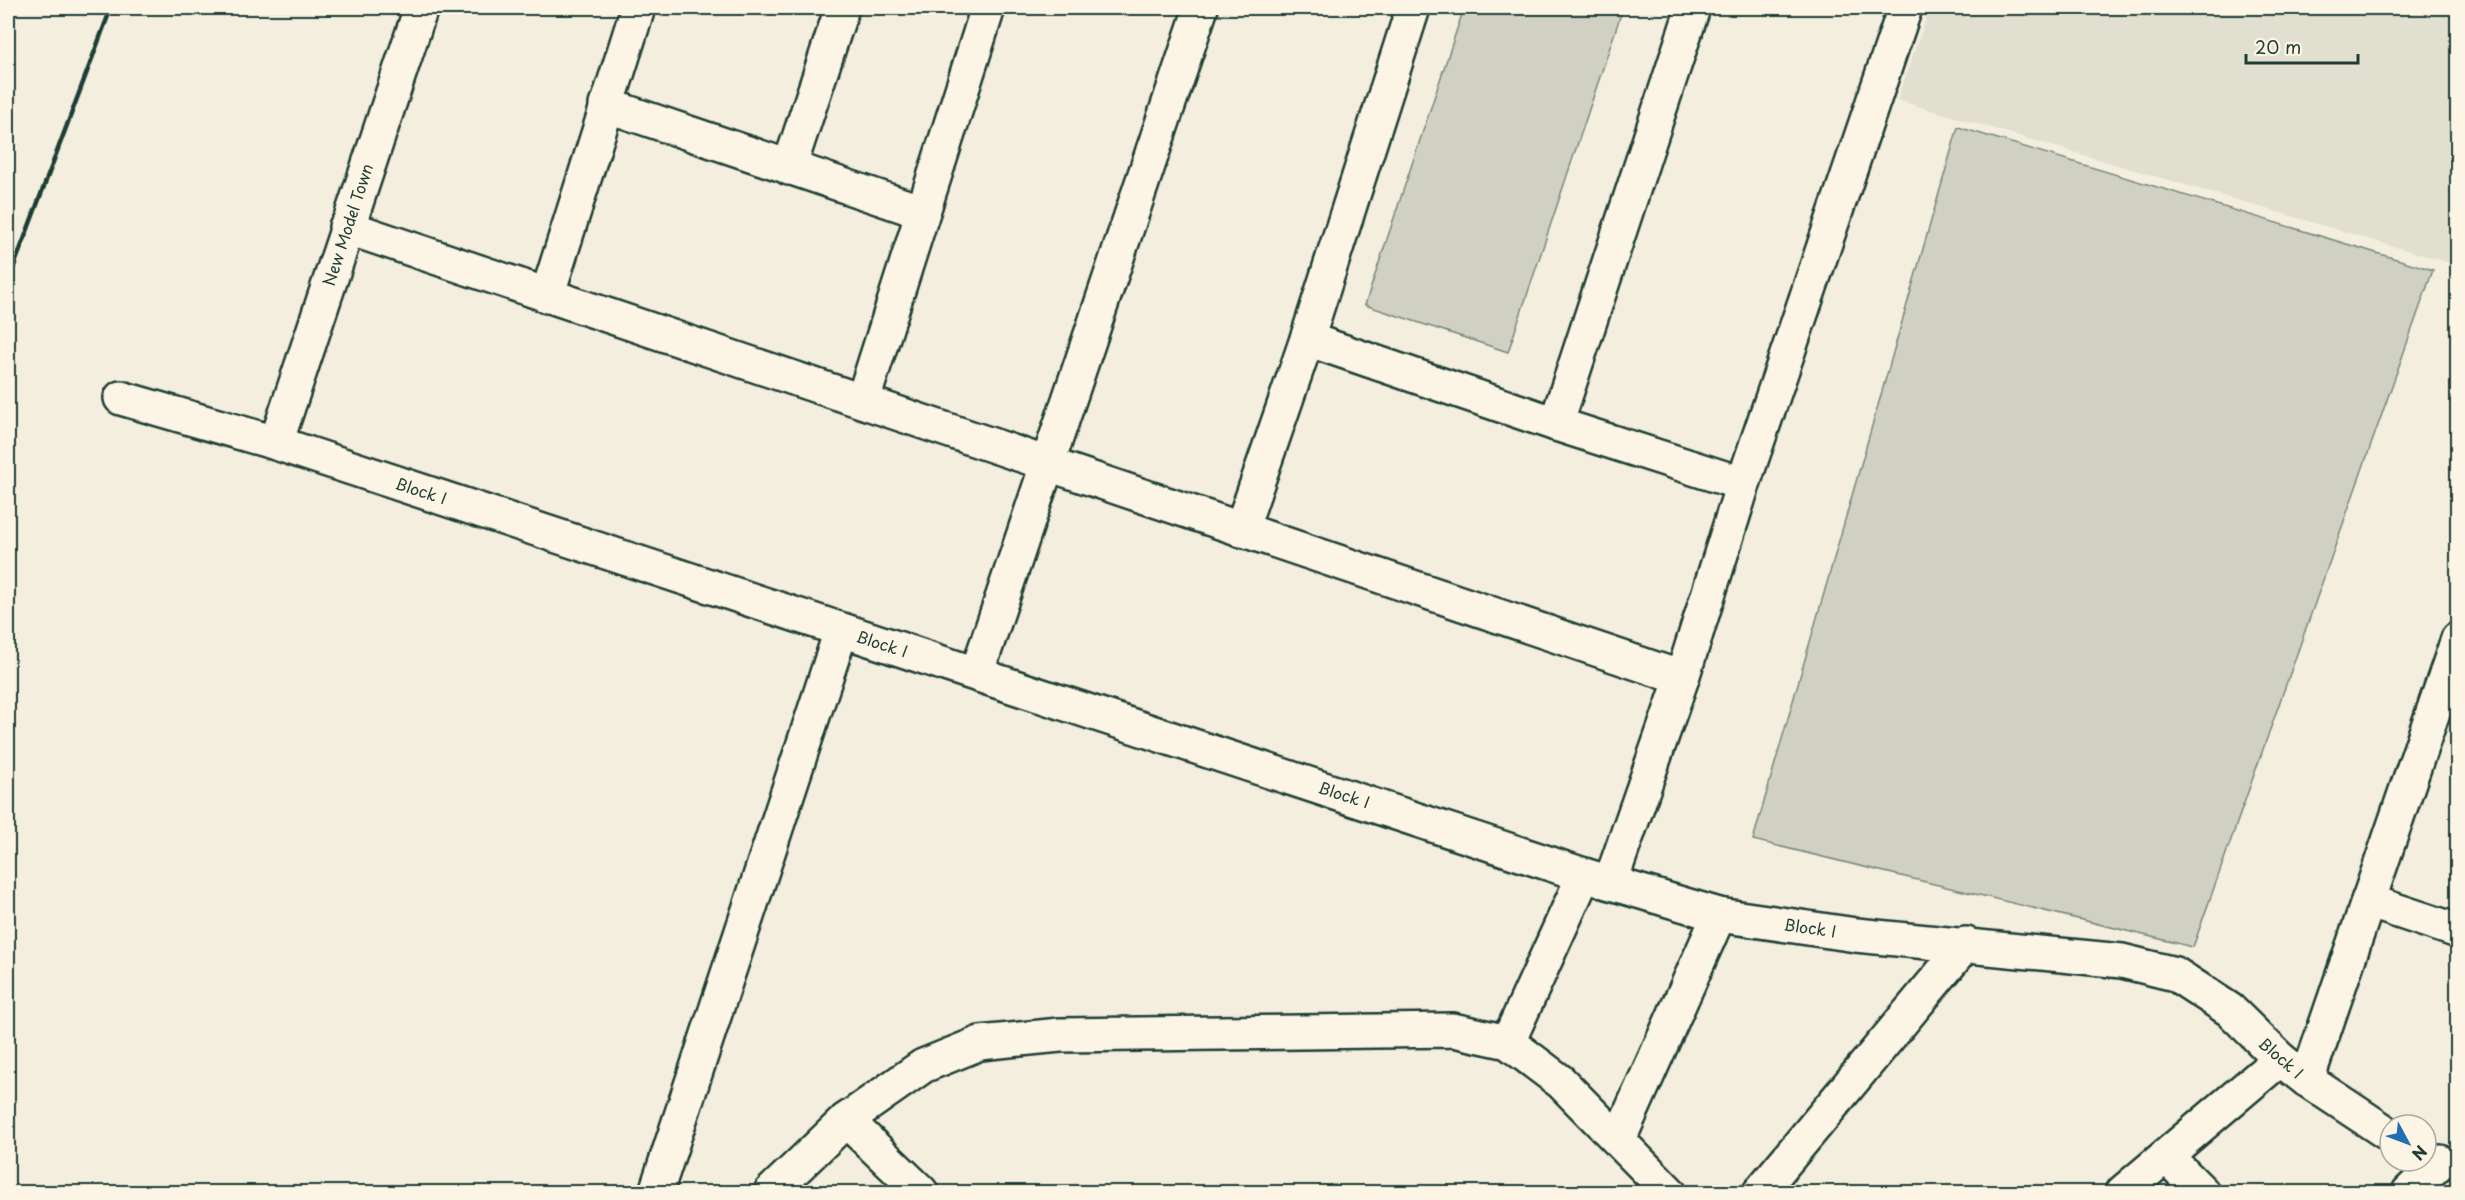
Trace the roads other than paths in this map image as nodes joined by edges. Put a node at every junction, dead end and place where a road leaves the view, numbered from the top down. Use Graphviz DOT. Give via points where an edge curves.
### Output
graph roads {
  1 [pos="421,8"];
  2 [pos="638,8"];
  3 [pos="842,8"];
  4 [pos="988,8"];
  5 [pos="1201,8"];
  6 [pos="1413,8"];
  7 [pos="1694,8"];
  8 [pos="1905,8"];
  9 [pos="606,105"];
  10 [pos="789,168"];
  11 [pos="922,212"];
  12 [pos="346,227"];
  13 [pos="547,296"];
  14 [pos="1307,339"];
  15 [pos="122,398"];
  16 [pos="863,400"];
  17 [pos="1556,424"];
  18 [pos="276,443"];
  19 [pos="1049,465"];
  20 [pos="1743,484"];
  21 [pos="1241,530"];
  22 [pos="841,631"];
  23 [pos="2457,639"];
  24 [pos="977,673"];
  25 [pos="1682,678"];
  26 [pos="1598,878"];
  27 [pos="2368,901"];
  28 [pos="1719,915"];
  29 [pos="2457,931"];
  30 [pos="1966,944"];
  31 [pos="1509,1042"];
  32 [pos="2280,1059"];
  33 [pos="2307,1080"];
  34 [pos="846,1120"];
  35 [pos="2378,1127"];
  36 [pos="1618,1139"];
  37 [pos="2166,1156"];
  38 [pos="2441,1162"];
  39 [pos="656,1192"];
  40 [pos="771,1192"];
  41 [pos="921,1192"];
  42 [pos="1669,1192"];
  43 [pos="1760,1192"];
  44 [pos="2123,1192"];
  45 [pos="2202,1192"];
  46 [pos="2409,1192"];
  1 -- 12 [label="street, New Model Town"];
  2 -- 9 [label="street"];
  3 -- 10 [label="street"];
  4 -- 11 [label="street"];
  5 -- 19 [label="street"];
  6 -- 14 [label="street"];
  7 -- 17 [label="street"];
  8 -- 20 [label="street"];
  9 -- 10 [label="street"];
  9 -- 13 [label="street"];
  10 -- 11 [label="street"];
  11 -- 16 [label="street"];
  12 -- 13 [label="street"];
  12 -- 18 [label="street, New Model Town"];
  13 -- 16 [label="street"];
  14 -- 17 [label="street"];
  14 -- 21 [label="street"];
  15 -- 18 [label="street, Block I"];
  16 -- 19 [label="street"];
  17 -- 20 [label="street"];
  18 -- 22 [label="street, Block I"];
  19 -- 21 [label="street"];
  19 -- 24 [label="street"];
  20 -- 25 [label="street"];
  21 -- 25 [label="street"];
  22 -- 24 [label="street, Block I"];
  22 -- 39 [label="street"];
  23 -- 27 [label="street"];
  24 -- 26 [label="street, Block I"];
  25 -- 26 [label="street"];
  26 -- 28 [label="street, Block I"];
  26 -- 31 [label="street"];
  27 -- 29 [label="street"];
  27 -- 33 [label="street"];
  28 -- 30 [label="street, Block I" via="1856,935"];
  28 -- 36 [label="street"];
  30 -- 32 [label="street, Block I" via="2122,961 2175,974 2230,1010"];
  30 -- 43 [label="street"];
  31 -- 34 [label="street" via="1453,1030 1060,1035 980,1043 923,1066"];
  31 -- 36 [label="street" via="1561,1082"];
  32 -- 33 [label="street, Block I"];
  32 -- 37 [label="street"];
  33 -- 35 [label="street, Block I"];
  34 -- 40 [label="street"];
  34 -- 41 [label="street"];
  36 -- 42 [label="street"];
  37 -- 44 [label="street"];
  37 -- 45 [label="street"];
  38 -- 46 [label="street"];
}
